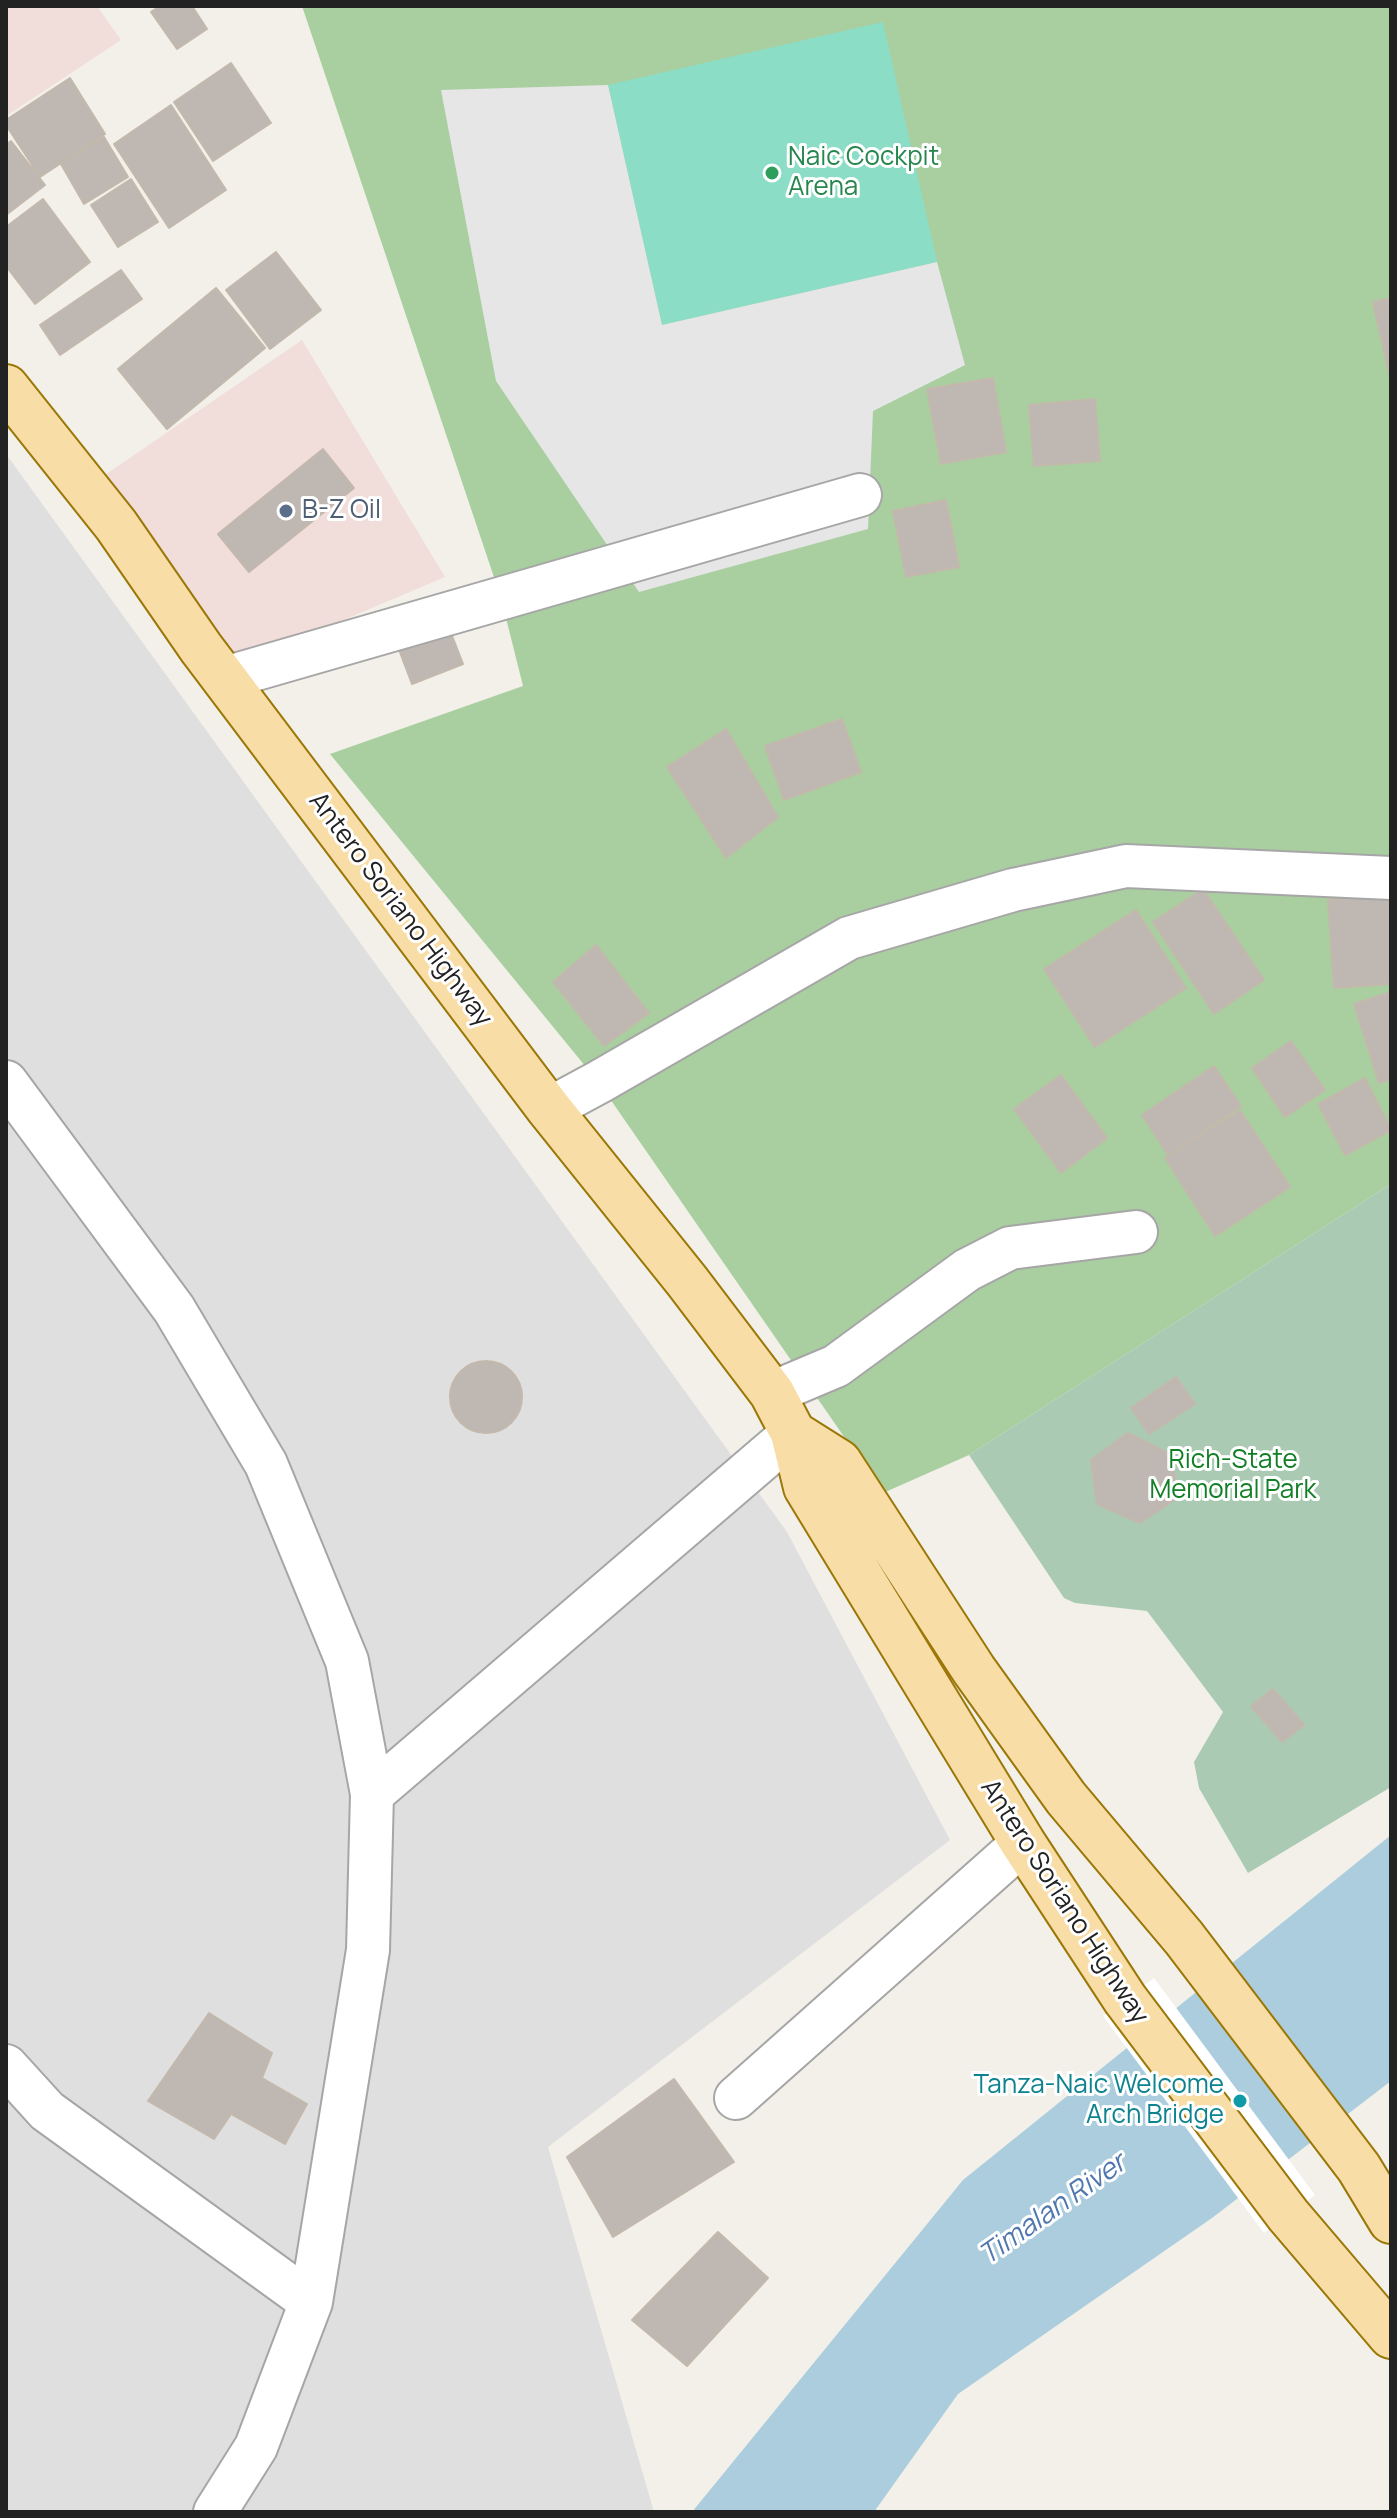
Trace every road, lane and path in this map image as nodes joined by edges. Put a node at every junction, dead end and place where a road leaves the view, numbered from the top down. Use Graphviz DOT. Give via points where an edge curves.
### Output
graph roads {
  1 [pos="6,387"];
  2 [pos="860,495"];
  3 [pos="225,678"];
  4 [pos="1391,878"];
  5 [pos="6,1082"];
  6 [pos="549,1109"];
  7 [pos="1136,1232"];
  8 [pos="772,1393"];
  9 [pos="793,1433"];
  10 [pos="372,1794"];
  11 [pos="1023,1843"];
  12 [pos="6,2066"];
  13 [pos="736,2098"];
  14 [pos="1391,2221"];
  15 [pos="311,2302"];
  16 [pos="1391,2336"];
  17 [pos="215,2512"];
  1 -- 3 [label="main road, Antero Soriano Highway" via="116,525"];
  2 -- 3 [label="street"];
  3 -- 6 [label="main road, Antero Soriano Highway"];
  4 -- 6 [label="street" via="1126,866 1013,890 849,938"];
  5 -- 10 [label="street" via="174,1309 266,1464 347,1661"];
  6 -- 8 [label="main road, Antero Soriano Highway"];
  7 -- 8 [label="street" via="1010,1248 967,1270 836,1366"];
  8 -- 9 [label="main road, Antero Soriano Highway"];
  9 -- 10 [label="street"];
  9 -- 11 [label="main road, Antero Soriano Highway" via="806,1487"];
  9 -- 14 [label="main road" via="839,1462 974,1670 1066,1798 1184,1938 1359,2168"];
  10 -- 15 [label="street" via="368,1950"];
  11 -- 13 [label="street"];
  11 -- 16 [label="main road, Antero Soriano Highway" via="1125,1999 1288,2215"];
  12 -- 15 [label="street" via="47,2111"];
  15 -- 17 [label="street" via="256,2447"];
}
